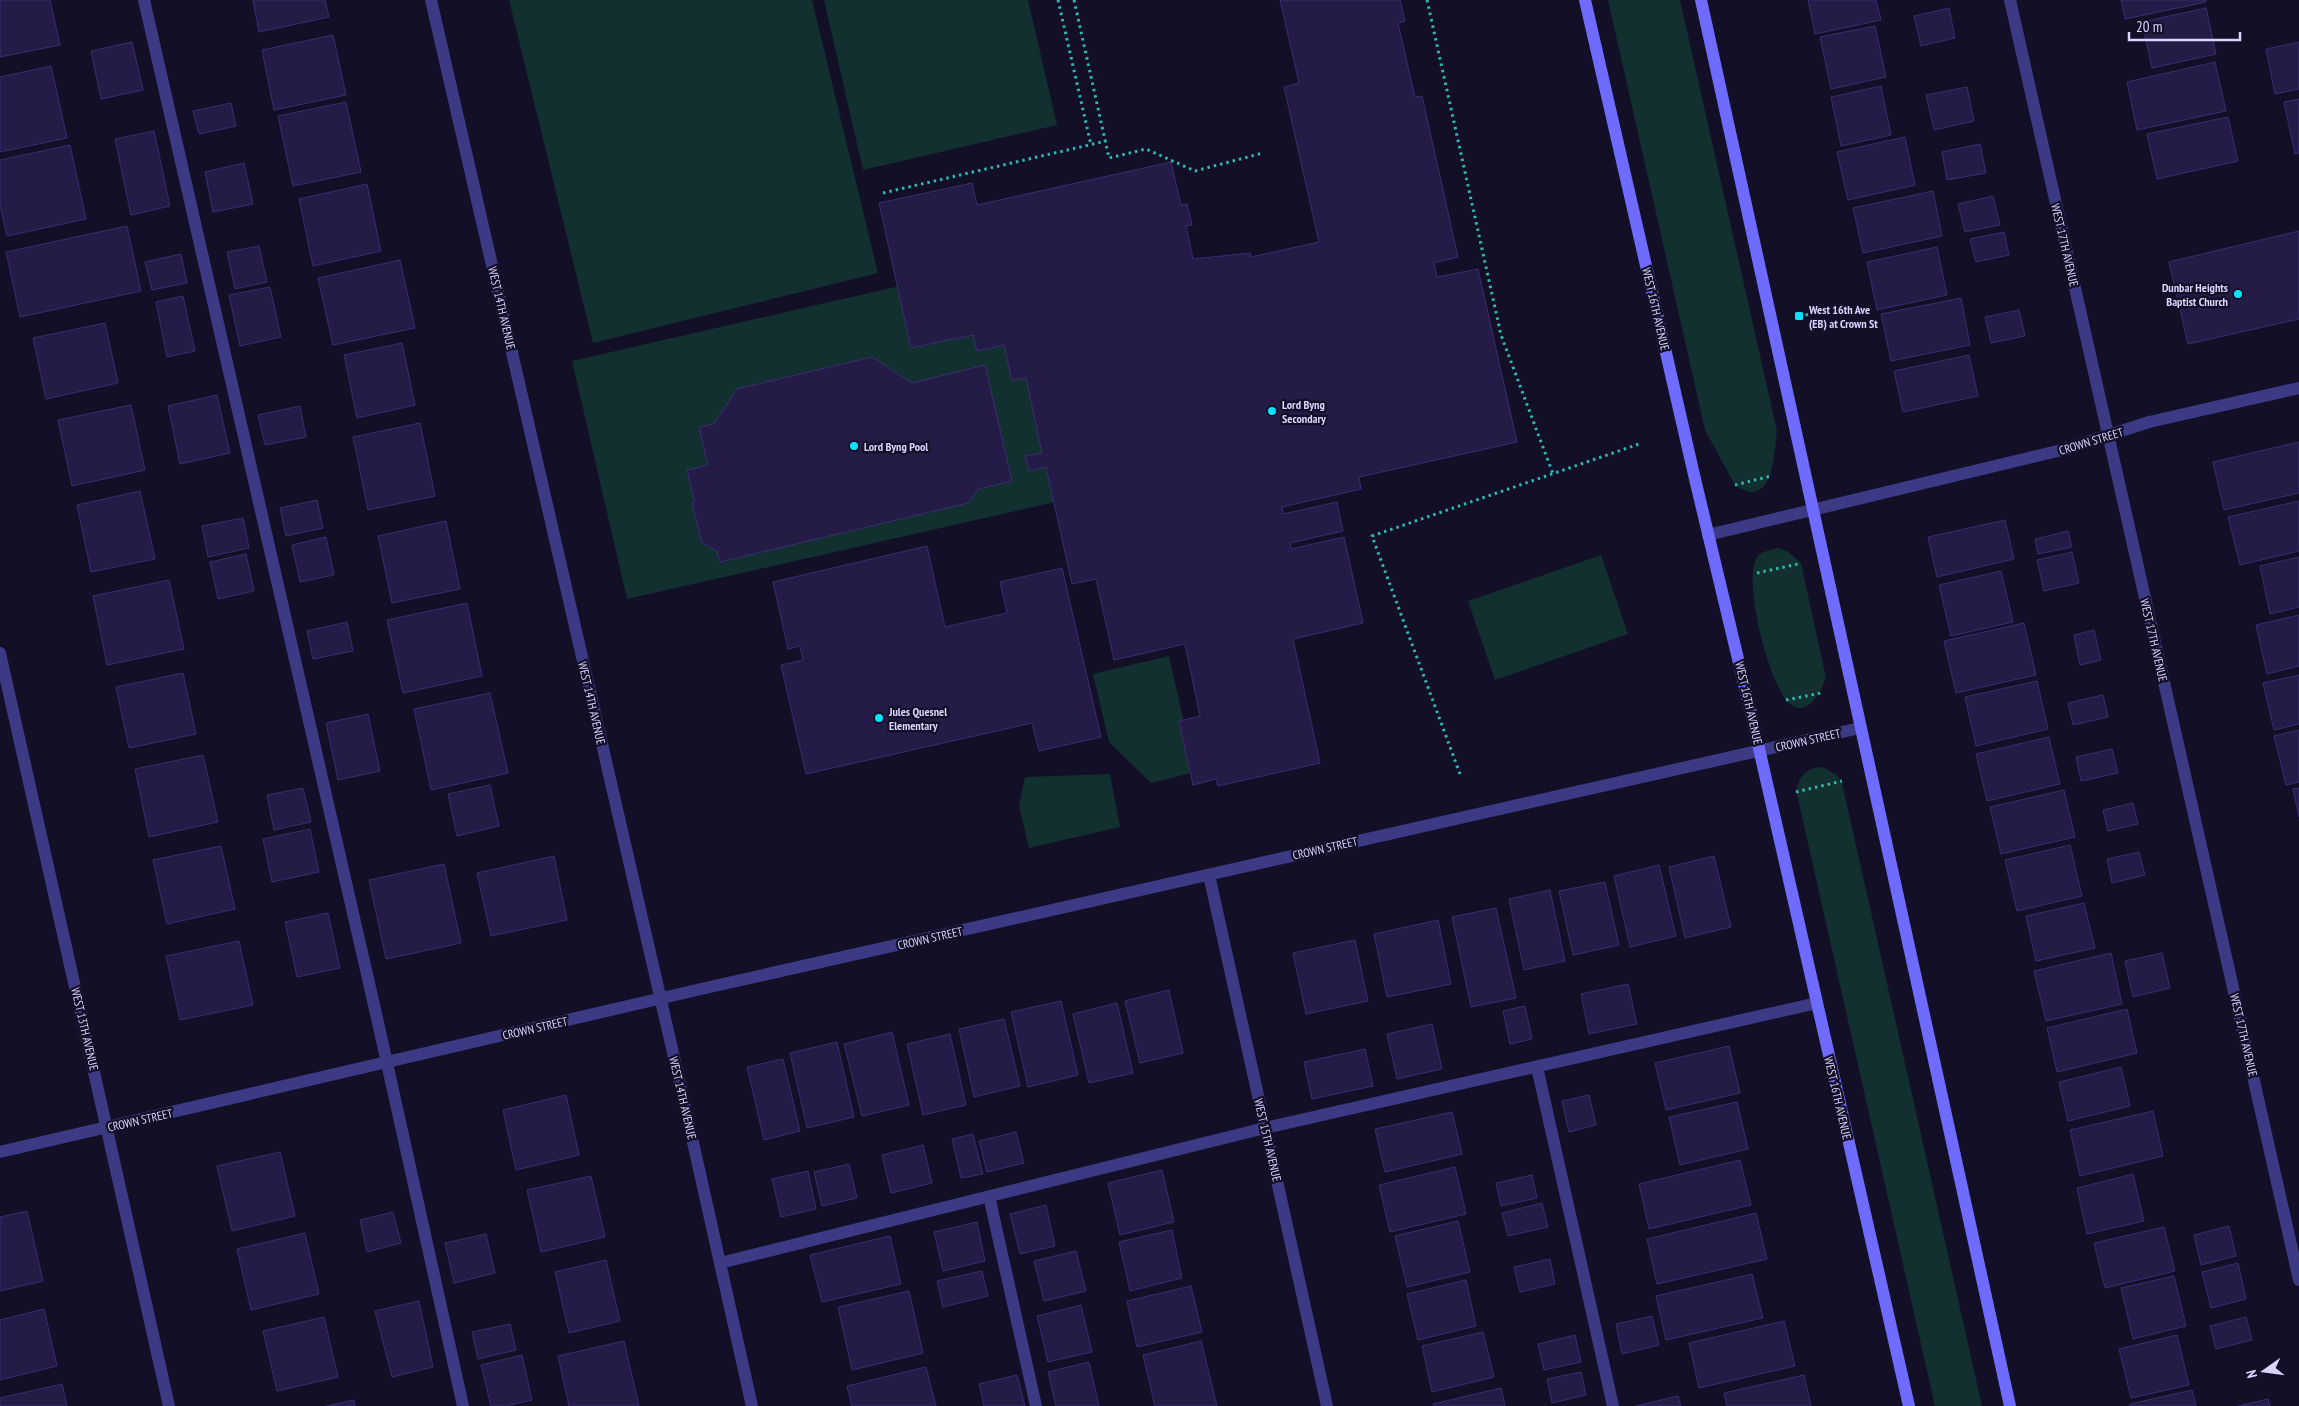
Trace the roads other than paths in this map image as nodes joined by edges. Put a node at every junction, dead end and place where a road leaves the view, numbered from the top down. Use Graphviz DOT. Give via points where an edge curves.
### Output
graph roads {
  1 [pos="144,0"];
  2 [pos="431,0"];
  3 [pos="1586,0"];
  4 [pos="1701,0"];
  5 [pos="2010,0"];
  6 [pos="2299,388"];
  7 [pos="2108,436"];
  8 [pos="1814,511"];
  9 [pos="1708,534"];
  10 [pos="0,653"];
  11 [pos="1860,728"];
  12 [pos="1760,751"];
  13 [pos="1209,875"];
  14 [pos="660,999"];
  15 [pos="1817,1003"];
  16 [pos="386,1062"];
  17 [pos="1537,1067"];
  18 [pos="106,1128"];
  19 [pos="1265,1128"];
  20 [pos="0,1152"];
  21 [pos="989,1196"];
  22 [pos="720,1263"];
  23 [pos="2299,1280"];
  24 [pos="169,1406"];
  25 [pos="463,1406"];
  26 [pos="752,1406"];
  27 [pos="1036,1406"];
  28 [pos="1327,1406"];
  29 [pos="1613,1406"];
  30 [pos="1909,1406"];
  31 [pos="2010,1406"];
  1 -- 16 [label="street"];
  2 -- 14 [label="street, WEST 14TH AVENUE"];
  3 -- 9 [label="main road, WEST 16TH AVENUE"];
  4 -- 8 [label="main road"];
  5 -- 7 [label="street, WEST 17TH AVENUE"];
  6 -- 7 [label="street, CROWN STREET" via="2149,422"];
  7 -- 8 [label="street, CROWN STREET"];
  7 -- 23 [label="street, WEST 17TH AVENUE"];
  8 -- 9 [label="street, CROWN STREET"];
  8 -- 11 [label="main road"];
  9 -- 12 [label="main road, WEST 16TH AVENUE"];
  10 -- 18 [label="street, WEST 13TH AVENUE"];
  11 -- 12 [label="street, CROWN STREET"];
  11 -- 31 [label="main road"];
  12 -- 13 [label="street, CROWN STREET"];
  12 -- 15 [label="main road, WEST 16TH AVENUE"];
  13 -- 14 [label="street, CROWN STREET"];
  13 -- 19 [label="street, WEST 15TH AVENUE"];
  14 -- 16 [label="street, CROWN STREET"];
  14 -- 22 [label="street, WEST 14TH AVENUE"];
  15 -- 17 [label="street"];
  15 -- 30 [label="main road, WEST 16TH AVENUE"];
  16 -- 18 [label="street, CROWN STREET"];
  16 -- 25 [label="street"];
  17 -- 19 [label="street"];
  17 -- 29 [label="street"];
  18 -- 20 [label="street, CROWN STREET"];
  18 -- 24 [label="street, WEST 13TH AVENUE"];
  19 -- 21 [label="street"];
  19 -- 28 [label="street, WEST 15TH AVENUE"];
  21 -- 22 [label="street"];
  21 -- 27 [label="street"];
  22 -- 26 [label="street, WEST 14TH AVENUE"];
}
